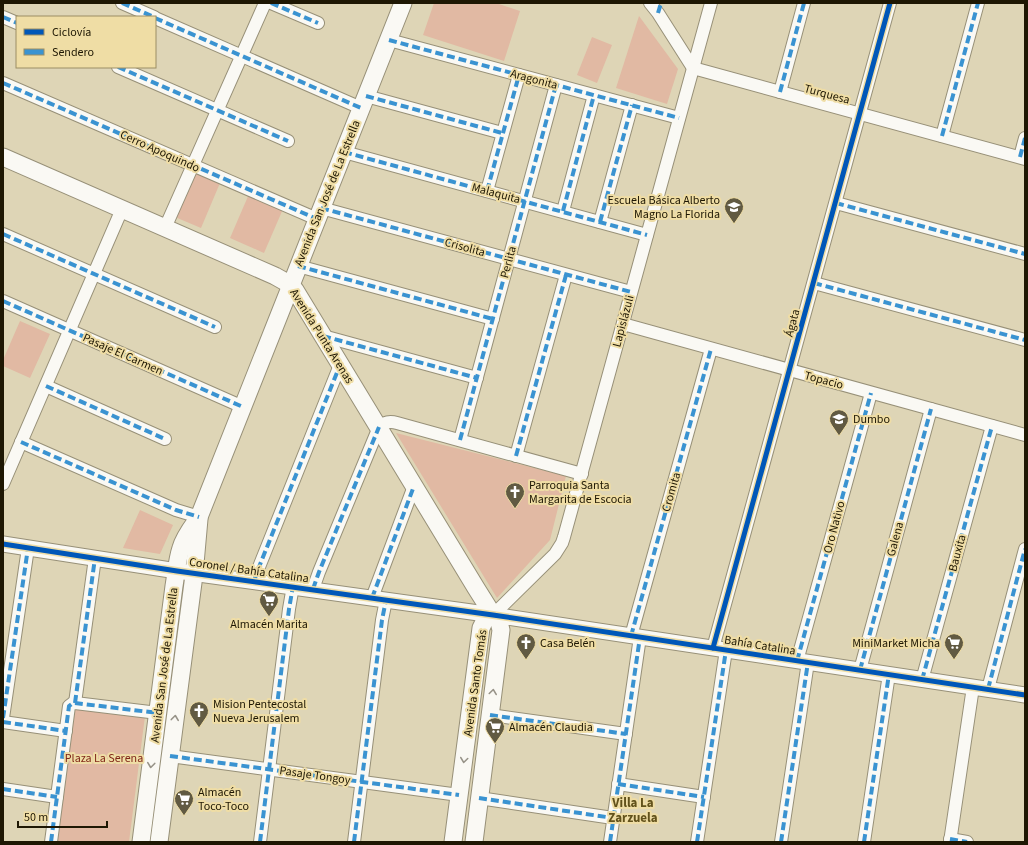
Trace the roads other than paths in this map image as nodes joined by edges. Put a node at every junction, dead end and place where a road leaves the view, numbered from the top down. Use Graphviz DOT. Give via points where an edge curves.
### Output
graph roads {
  1 [pos="122,3"];
  2 [pos="264,3"];
  3 [pos="272,3"];
  4 [pos="403,3"];
  5 [pos="650,3"];
  6 [pos="711,3"];
  7 [pos="804,3"];
  8 [pos="890,3"];
  9 [pos="978,3"];
  10 [pos="660,8"];
  11 [pos="152,16"];
  12 [pos="3,17"];
  13 [pos="156,18"];
  14 [pos="16,23"];
  15 [pos="318,23"];
  16 [pos="389,40"];
  17 [pos="241,55"];
  18 [pos="120,68"];
  19 [pos="693,68"];
  20 [pos="518,74"];
  21 [pos="3,82"];
  22 [pos="556,85"];
  23 [pos="780,92"];
  24 [pos="594,95"];
  25 [pos="364,102"];
  26 [pos="632,105"];
  27 [pos="217,110"];
  28 [pos="860,114"];
  29 [pos="679,118"];
  30 [pos="502,134"];
  31 [pos="942,136"];
  32 [pos="1025,138"];
  33 [pos="288,141"];
  34 [pos="344,152"];
  35 [pos="3,157"];
  36 [pos="1022,158"];
  37 [pos="193,165"];
  38 [pos="487,191"];
  39 [pos="525,201"];
  40 [pos="836,203"];
  41 [pos="122,209"];
  42 [pos="563,211"];
  43 [pos="319,214"];
  44 [pos="600,222"];
  45 [pos="165,228"];
  46 [pos="3,234"];
  47 [pos="647,235"];
  48 [pos="1025,254"];
  49 [pos="509,259"];
  50 [pos="298,266"];
  51 [pos="94,274"];
  52 [pos="566,275"];
  53 [pos="814,283"];
  54 [pos="291,285"];
  55 [pos="631,292"];
  56 [pos="3,301"];
  57 [pos="493,319"];
  58 [pos="623,324"];
  59 [pos="215,327"];
  60 [pos="70,330"];
  61 [pos="323,336"];
  62 [pos="1025,340"];
  63 [pos="711,349"];
  64 [pos="340,365"];
  65 [pos="790,370"];
  66 [pos="477,378"];
  67 [pos="46,386"];
  68 [pos="871,392"];
  69 [pos="243,406"];
  70 [pos="931,409"];
  71 [pos="992,426"];
  72 [pos="379,427"];
  73 [pos="1025,435"];
  74 [pos="165,439"];
  75 [pos="460,440"];
  76 [pos="21,442"];
  77 [pos="516,456"];
  78 [pos="582,474"];
  79 [pos="3,484"];
  80 [pos="414,486"];
  81 [pos="199,517"];
  82 [pos="3,544"];
  83 [pos="28,548"];
  84 [pos="1025,549"];
  85 [pos="95,558"];
  86 [pos="185,571"];
  87 [pos="254,581"];
  88 [pos="293,586"];
  89 [pos="313,589"];
  90 [pos="379,599"];
  91 [pos="493,615"];
  92 [pos="636,636"];
  93 [pos="720,649"];
  94 [pos="803,661"];
  95 [pos="860,670"];
  96 [pos="889,674"];
  97 [pos="922,680"];
  98 [pos="980,688"];
  99 [pos="1025,695"];
  100 [pos="73,704"];
  101 [pos="158,713"];
  102 [pos="490,715"];
  103 [pos="3,718"];
  104 [pos="3,722"];
  105 [pos="66,731"];
  106 [pos="626,734"];
  107 [pos="170,756"];
  108 [pos="269,769"];
  109 [pos="362,782"];
  110 [pos="618,784"];
  111 [pos="3,789"];
  112 [pos="459,794"];
  113 [pos="57,797"];
  114 [pos="704,797"];
  115 [pos="479,798"];
  116 [pos="613,818"];
  117 [pos="950,841"];
  118 [pos="51,842"];
  119 [pos="141,842"];
  120 [pos="159,842"];
  121 [pos="260,842"];
  122 [pos="354,842"];
  123 [pos="453,842"];
  124 [pos="474,842"];
  125 [pos="610,842"];
  126 [pos="697,842"];
  127 [pos="781,842"];
  128 [pos="864,842"];
  129 [pos="967,842"];
  1 -- 11 [label="street"];
  2 -- 17 [label="street"];
  3 -- 15 [label="street"];
  4 -- 16 [label="main road, Avenida San José de La Estrella"];
  5 -- 10 [label="street"];
  6 -- 19 [label="street, Lapislázuli"];
  7 -- 23 [label="street"];
  8 -- 28 [label="street, Ágata"];
  9 -- 31 [label="street"];
  10 -- 19 [label="street"];
  12 -- 14 [label="street"];
  13 -- 17 [label="street"];
  16 -- 20 [label="street, Aragonita"];
  16 -- 25 [label="main road, Avenida San José de La Estrella"];
  17 -- 25 [label="street"];
  17 -- 27 [label="street"];
  18 -- 27 [label="street"];
  19 -- 23 [label="street, Turquesa"];
  19 -- 29 [label="street, Lapislázuli"];
  20 -- 22 [label="street, Aragonita"];
  20 -- 30 [label="street"];
  21 -- 37 [label="street, Cerro Apoquindo"];
  22 -- 24 [label="street, Aragonita"];
  22 -- 39 [label="street, Perlita"];
  23 -- 28 [label="street, Turquesa"];
  24 -- 26 [label="street, Aragonita"];
  24 -- 42 [label="street"];
  25 -- 30 [label="street"];
  25 -- 34 [label="main road, Avenida San José de La Estrella"];
  26 -- 29 [label="street, Aragonita"];
  26 -- 44 [label="street"];
  27 -- 33 [label="street"];
  27 -- 37 [label="street"];
  28 -- 31 [label="street, Turquesa"];
  28 -- 40 [label="street, Ágata"];
  29 -- 47 [label="street, Lapislázuli"];
  30 -- 38 [label="street"];
  31 -- 36 [label="street, Turquesa"];
  32 -- 36 [label="street"];
  34 -- 38 [label="street, Malaquita"];
  34 -- 43 [label="main road, Avenida San José de La Estrella"];
  35 -- 41 [label="main road, Avenida Punta Arenas"];
  37 -- 43 [label="street, Cerro Apoquindo"];
  37 -- 45 [label="street"];
  38 -- 39 [label="street, Malaquita"];
  39 -- 42 [label="street, Malaquita"];
  39 -- 49 [label="street, Perlita"];
  40 -- 48 [label="street"];
  40 -- 53 [label="street, Ágata"];
  41 -- 45 [label="main road, Avenida Punta Arenas"];
  41 -- 51 [label="street"];
  42 -- 44 [label="street, Malaquita"];
  43 -- 49 [label="street, Crisolita"];
  43 -- 50 [label="main road, Avenida San José de La Estrella"];
  44 -- 47 [label="street, Malaquita"];
  45 -- 54 [label="main road, Avenida Punta Arenas"];
  46 -- 51 [label="street"];
  47 -- 55 [label="street, Lapislázuli"];
  49 -- 52 [label="street, Crisolita"];
  49 -- 57 [label="street, Perlita"];
  50 -- 54 [label="main road, Avenida San José de La Estrella"];
  50 -- 57 [label="street"];
  51 -- 59 [label="street"];
  51 -- 60 [label="street"];
  52 -- 55 [label="street, Crisolita"];
  52 -- 77 [label="street"];
  53 -- 62 [label="street"];
  53 -- 65 [label="street, Ágata"];
  54 -- 61 [label="main road, Avenida Punta Arenas"];
  54 -- 69 [label="main road, Avenida San José de La Estrella"];
  55 -- 58 [label="street, Lapislázuli"];
  56 -- 60 [label="street, Pasaje El Carmen"];
  57 -- 66 [label="street, Perlita"];
  58 -- 63 [label="street, Topacio"];
  58 -- 78 [label="street, Lapislázuli"];
  60 -- 67 [label="street"];
  60 -- 69 [label="street, Pasaje El Carmen"];
  61 -- 64 [label="main road, Avenida Punta Arenas"];
  61 -- 66 [label="street"];
  63 -- 65 [label="street, Topacio"];
  63 -- 92 [label="street, Cromita"];
  64 -- 72 [label="main road, Avenida Punta Arenas"];
  64 -- 87 [label="street"];
  65 -- 68 [label="street, Topacio"];
  65 -- 93 [label="street, Ágata"];
  66 -- 75 [label="street, Perlita"];
  67 -- 74 [label="street"];
  67 -- 76 [label="street"];
  68 -- 70 [label="street, Topacio"];
  68 -- 94 [label="street, Oro Nativo"];
  69 -- 81 [label="main road, Avenida San José de La Estrella"];
  70 -- 71 [label="street, Topacio"];
  70 -- 95 [label="street, Galena"];
  71 -- 73 [label="street, Topacio"];
  71 -- 97 [label="street, Bauxita"];
  72 -- 75 [label="street" via="392,421"];
  72 -- 80 [label="main road, Avenida Punta Arenas"];
  72 -- 89 [label="street"];
  75 -- 77 [label="street"];
  76 -- 79 [label="street"];
  76 -- 81 [label="street" via="176,510"];
  77 -- 78 [label="street"];
  78 -- 91 [label="street, Lapislázuli" via="559,548 550,560"];
  80 -- 90 [label="street"];
  80 -- 91 [label="main road, Avenida Punta Arenas"];
  81 -- 86 [label="main road, Avenida San José de La Estrella" via="188,532 178,557"];
  82 -- 83 [label="street, Coronel / Bahía Catalina"];
  83 -- 85 [label="street, Coronel / Bahía Catalina"];
  83 -- 103 [label="street"];
  84 -- 98 [label="street"];
  85 -- 86 [label="street, Coronel / Bahía Catalina"];
  85 -- 100 [label="street"];
  86 -- 87 [label="street, Coronel / Bahía Catalina"];
  86 -- 101 [label="main road, Avenida San José de La Estrella"];
  107 -- 86 [label="main road, Avenida San José de La Estrella, one-way"];
  87 -- 88 [label="street, Coronel / Bahía Catalina"];
  88 -- 89 [label="street, Coronel / Bahía Catalina"];
  88 -- 108 [label="street"];
  89 -- 90 [label="street, Coronel / Bahía Catalina"];
  90 -- 91 [label="street, Coronel / Bahía Catalina"];
  90 -- 109 [label="street" via="382,620"];
  91 -- 92 [label="street, Bahía Catalina"];
  102 -- 91 [label="main road, Avenida Santo Tomás, one-way" via="501,630"];
  91 -- 112 [label="main road, Avenida Santo Tomás, one-way" via="485,620 481,628"];
  92 -- 93 [label="street, Bahía Catalina"];
  92 -- 106 [label="street, Cromita"];
  93 -- 94 [label="street, Bahía Catalina"];
  93 -- 114 [label="street, Ágata"];
  94 -- 95 [label="street, Bahía Catalina"];
  94 -- 127 [label="street, Oro Nativo"];
  95 -- 96 [label="street, Bahía Catalina"];
  96 -- 97 [label="street, Bahía Catalina"];
  96 -- 128 [label="street"];
  97 -- 98 [label="street, Bahía Catalina"];
  98 -- 99 [label="street, Bahía Catalina"];
  98 -- 117 [label="street"];
  100 -- 101 [label="street"];
  100 -- 105 [label="street" via="68,709"];
  101 -- 119 [label="main road, Avenida San José de La Estrella, one-way"];
  102 -- 106 [label="street"];
  102 -- 115 [label="main road, Avenida Santo Tomás"];
  104 -- 105 [label="street"];
  105 -- 113 [label="street"];
  106 -- 110 [label="street, Cromita"];
  107 -- 108 [label="street, Pasaje Tongoy"];
  107 -- 120 [label="main road, Avenida San José de La Estrella"];
  108 -- 109 [label="street, Pasaje Tongoy"];
  108 -- 121 [label="street"];
  109 -- 112 [label="street, Pasaje Tongoy"];
  109 -- 122 [label="street"];
  110 -- 114 [label="street"];
  110 -- 116 [label="street, Cromita"];
  111 -- 113 [label="street"];
  112 -- 123 [label="main road, Avenida Santo Tomás"];
  113 -- 118 [label="street"];
  114 -- 126 [label="street, Ágata"];
  115 -- 116 [label="street"];
  115 -- 124 [label="main road, Avenida Santo Tomás"];
  116 -- 125 [label="street, Cromita"];
  117 -- 129 [label="street"];
}
